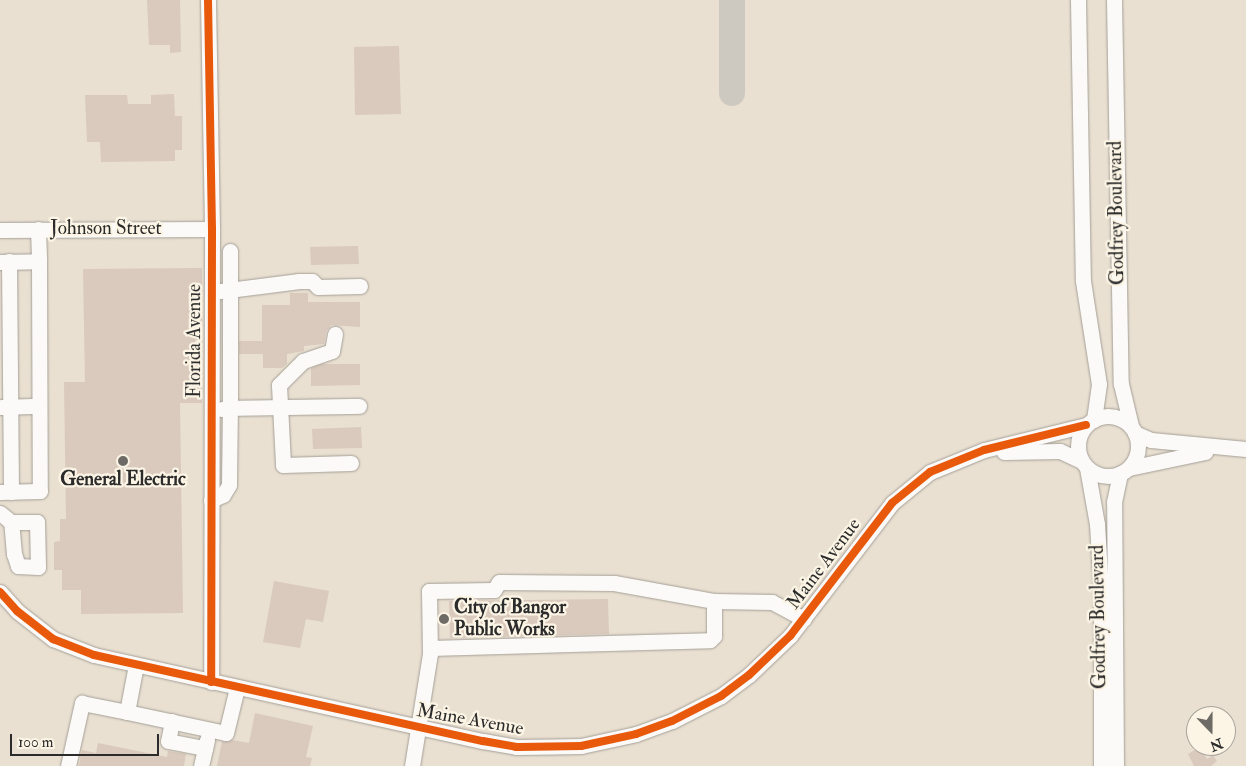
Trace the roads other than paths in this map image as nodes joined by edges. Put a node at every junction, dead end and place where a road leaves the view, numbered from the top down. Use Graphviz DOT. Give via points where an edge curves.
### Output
graph roads {
  1 [pos="208,0"];
  2 [pos="1078,0"];
  3 [pos="1114,0"];
  4 [pos="212,228"];
  5 [pos="38,229"];
  6 [pos="0,230"];
  7 [pos="230,251"];
  8 [pos="39,261"];
  9 [pos="4,262"];
  10 [pos="360,286"];
  11 [pos="230,290"];
  12 [pos="212,291"];
  13 [pos="335,334"];
  14 [pos="5,406"];
  15 [pos="40,406"];
  16 [pos="359,406"];
  17 [pos="281,407"];
  18 [pos="230,408"];
  19 [pos="212,409"];
  20 [pos="1090,422"];
  21 [pos="1133,429"];
  22 [pos="1224,446"];
  23 [pos="1246,449"];
  24 [pos="963,456"];
  25 [pos="351,463"];
  26 [pos="1084,464"];
  27 [pos="1125,471"];
  28 [pos="230,473"];
  29 [pos="211,474"];
  30 [pos="6,492"];
  31 [pos="211,500"];
  32 [pos="0,592"];
  33 [pos="714,601"];
  34 [pos="804,619"];
  35 [pos="430,648"];
  36 [pos="136,665"];
  37 [pos="211,682"];
  38 [pos="237,688"];
  39 [pos="127,712"];
  40 [pos="172,721"];
  41 [pos="420,728"];
  42 [pos="209,729"];
  43 [pos="205,748"];
  44 [pos="68,766"];
  45 [pos="201,766"];
  46 [pos="412,766"];
  47 [pos="1101,766"];
  48 [pos="1116,766"];
  1 -- 4 [label="street, Florida Avenue"];
  2 -- 20 [label="street, Godfrey Boulevard" via="1083,281 1099,384"];
  3 -- 21 [label="street, Godfrey Boulevard" via="1122,384"];
  4 -- 5 [label="street, Johnson Street"];
  4 -- 12 [label="street, Florida Avenue"];
  5 -- 6 [label="street, Johnson Street"];
  5 -- 8 [label="street"];
  7 -- 11 [label="street"];
  8 -- 9 [label="street"];
  8 -- 15 [label="street"];
  9 -- 14 [label="street"];
  10 -- 11 [label="street" via="318,287 312,281 299,281"];
  11 -- 12 [label="street"];
  11 -- 18 [label="street"];
  12 -- 19 [label="street, Florida Avenue"];
  13 -- 17 [label="street" via="332,351 303,361 279,385"];
  14 -- 15 [label="street"];
  14 -- 30 [label="street"];
  15 -- 30 [label="street" via="40,492"];
  16 -- 17 [label="street"];
  17 -- 18 [label="street"];
  17 -- 25 [label="street" via="283,465"];
  18 -- 19 [label="street"];
  18 -- 28 [label="street"];
  19 -- 29 [label="street, Florida Avenue"];
  20 -- 21 [label="street" via="1109,416"];
  20 -- 24 [label="street, Maine Avenue"];
  20 -- 26 [label="street" via="1078,443"];
  21 -- 22 [label="street" via="1151,440"];
  21 -- 27 [label="street" via="1138,450"];
  22 -- 23 [label="street"];
  22 -- 27 [label="street"];
  24 -- 26 [label="street, Maine Avenue" via="1041,450 1072,454"];
  24 -- 34 [label="street, Maine Avenue" via="930,472 892,504"];
  26 -- 27 [label="street" via="1103,476"];
  26 -- 47 [label="street, Godfrey Boulevard" via="1097,524 1101,590"];
  27 -- 48 [label="street, Godfrey Boulevard" via="1114,502"];
  28 -- 29 [label="street"];
  28 -- 31 [label="street" via="227,492"];
  29 -- 31 [label="street, Florida Avenue"];
  31 -- 37 [label="street, Florida Avenue"];
  32 -- 36 [label="street, Maine Avenue" via="17,612 53,639 94,655"];
  33 -- 34 [label="street" via="772,602"];
  33 -- 35 [label="street" via="714,636 710,640"];
  33 -- 35 [label="street" via="614,583 498,582 494,590 429,592"];
  34 -- 41 [label="street, Maine Avenue" via="772,655 721,696 636,734 581,746 516,747"];
  35 -- 41 [label="street"];
  36 -- 37 [label="street, Maine Avenue"];
  36 -- 39 [label="street"];
  37 -- 38 [label="street, Maine Avenue"];
  38 -- 41 [label="street, Maine Avenue"];
  38 -- 42 [label="street" via="226,733"];
  39 -- 40 [label="street"];
  39 -- 44 [label="street" via="82,704"];
  40 -- 42 [label="street"];
  40 -- 43 [label="street" via="168,741"];
  41 -- 46 [label="street"];
  42 -- 43 [label="street"];
  43 -- 45 [label="street"];
}
